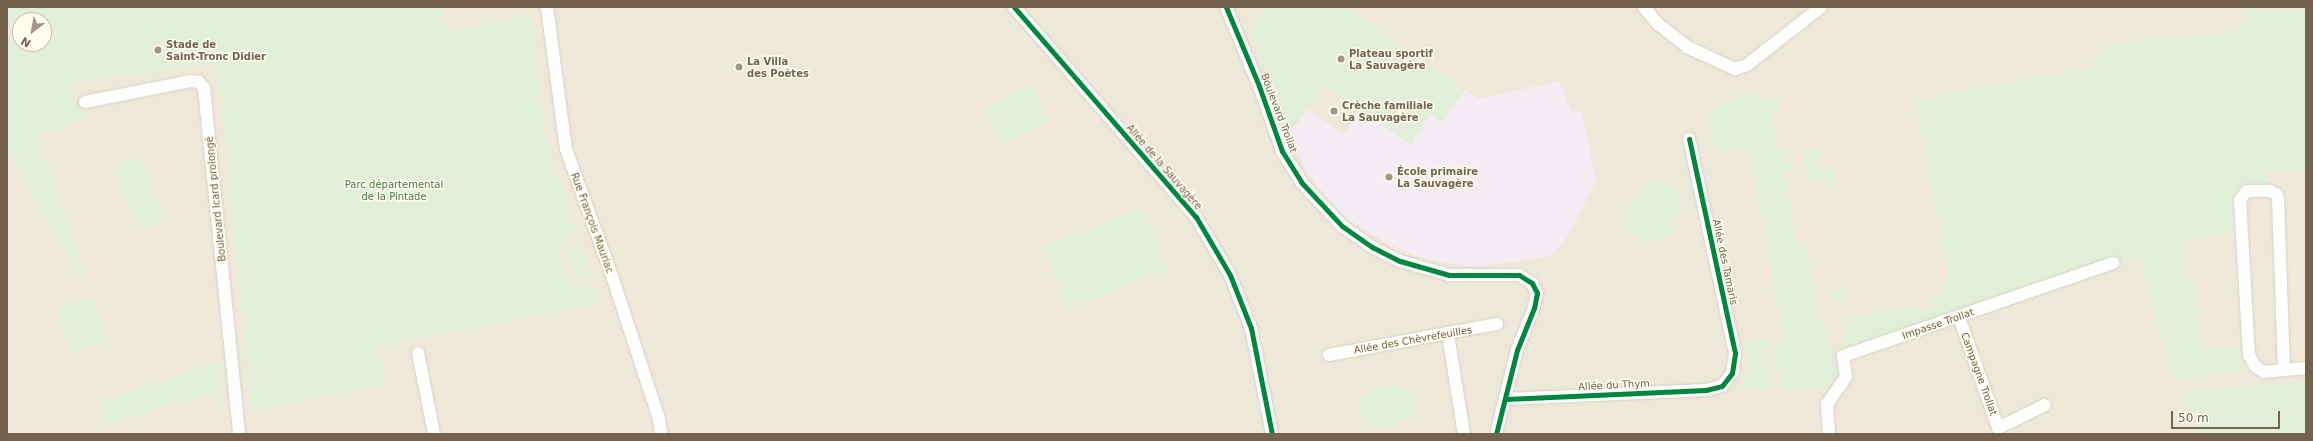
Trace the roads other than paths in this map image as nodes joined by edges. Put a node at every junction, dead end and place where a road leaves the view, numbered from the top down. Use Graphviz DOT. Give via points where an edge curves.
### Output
graph roads {
  1 [pos="547,7"];
  2 [pos="1014,7"];
  3 [pos="1226,7"];
  4 [pos="1644,7"];
  5 [pos="1821,7"];
  6 [pos="85,102"];
  7 [pos="1689,140"];
  8 [pos="2113,263"];
  9 [pos="1959,318"];
  10 [pos="1497,324"];
  11 [pos="1448,335"];
  12 [pos="418,353"];
  13 [pos="1330,355"];
  14 [pos="2306,368"];
  15 [pos="2284,370"];
  16 [pos="1722,386"];
  17 [pos="1506,399"];
  18 [pos="2045,405"];
  19 [pos="1500,416"];
  20 [pos="239,434"];
  21 [pos="434,434"];
  22 [pos="661,434"];
  23 [pos="1272,434"];
  24 [pos="1464,434"];
  25 [pos="1496,434"];
  26 [pos="1503,434"];
  27 [pos="1829,434"];
  1 -- 22 [label="street, Rue François Mauriac" via="566,149 613,279 659,419"];
  2 -- 23 [label="street, Allée de la Sauvagère" via="1196,217 1230,275 1251,328"];
  3 -- 17 [label="street, Boulevard Trollat" via="1259,86 1282,151 1301,182 1342,226 1372,247 1400,260 1449,275 1519,275 1532,283 1538,292 1517,350"];
  4 -- 5 [label="street" via="1658,24 1687,47 1735,69 1747,66"];
  6 -- 20 [label="street, Boulevard Icard prolongé" via="190,81 199,82 204,88"];
  7 -- 16 [label="street, Allée des Tamaris" via="1735,354 1732,373"];
  8 -- 9 [label="street, Impasse Trollat"];
  9 -- 18 [label="street, Campagne Trollat" via="1998,428"];
  9 -- 27 [label="street, Impasse Trollat" via="1842,356 1846,377 1827,404"];
  10 -- 11 [label="street, Allée des Chèvrefeuilles"];
  11 -- 13 [label="street, Allée des Chèvrefeuilles"];
  11 -- 24 [label="street"];
  12 -- 21 [label="street"];
  14 -- 15 [label="street"];
  15 -- 15 [label="street" via="2264,372 2255,366 2249,355 2240,200 2247,191 2270,190 2278,199"];
  16 -- 17 [label="street, Allée du Thym" via="1706,390"];
  17 -- 19 [label="street, Boulevard Trollat"];
  19 -- 25 [label="street, Boulevard Trollat"];
  19 -- 26 [label="street, Boulevard Trollat"];
}
